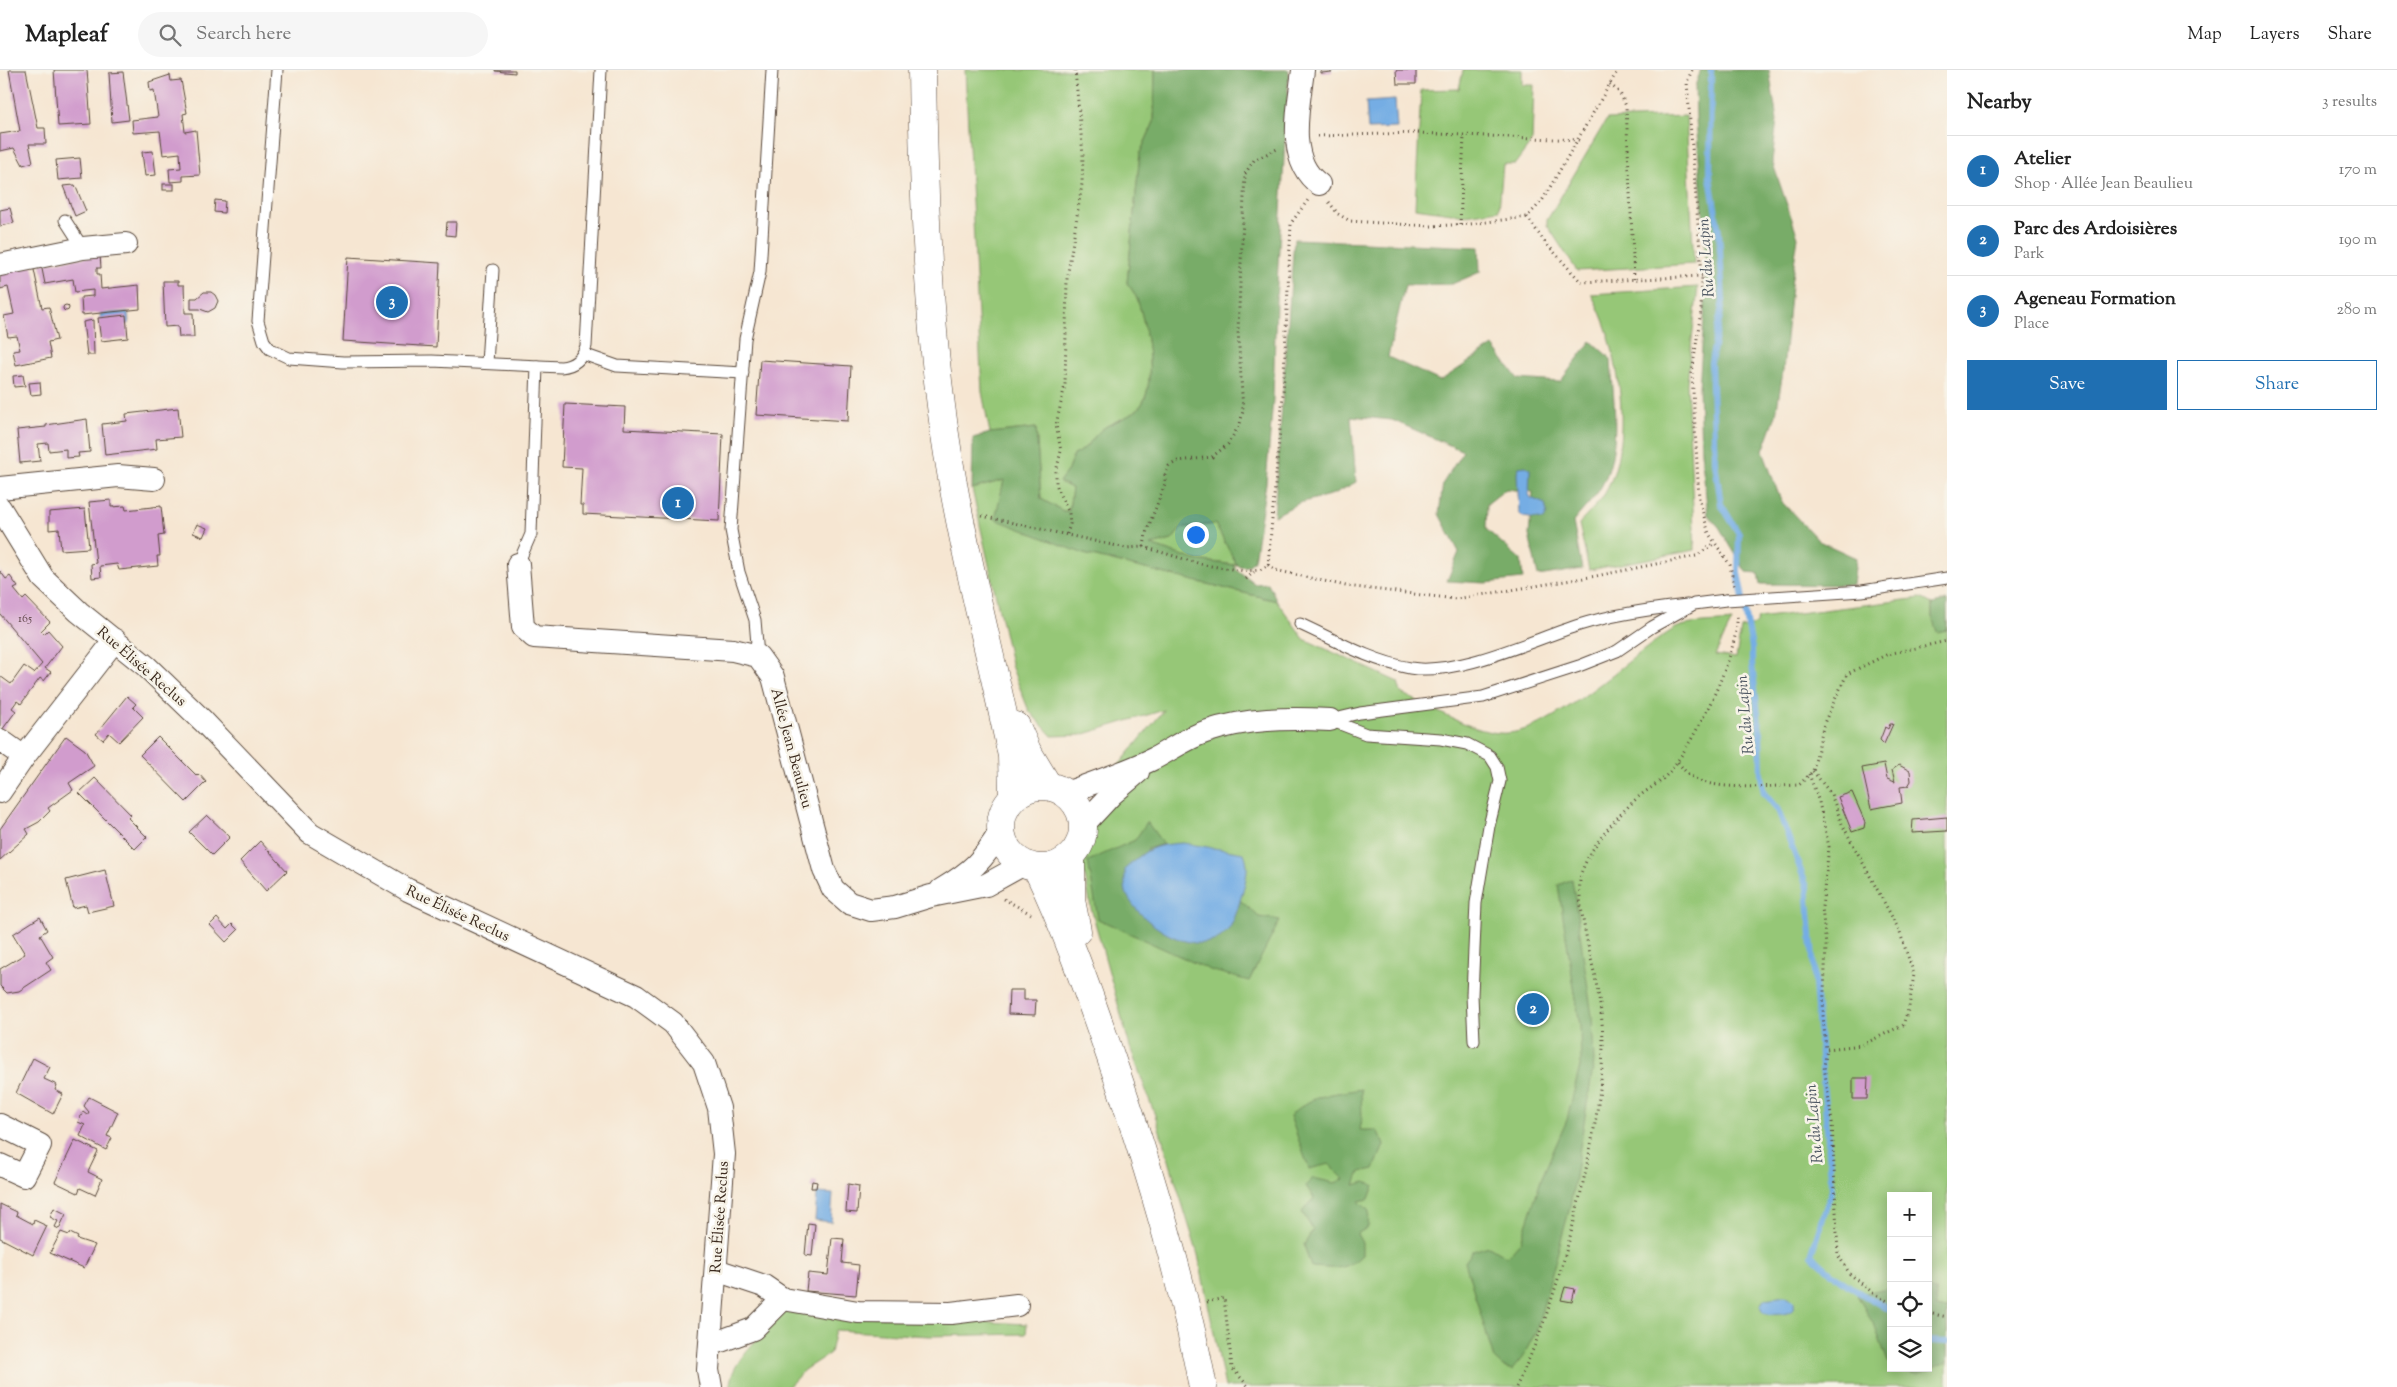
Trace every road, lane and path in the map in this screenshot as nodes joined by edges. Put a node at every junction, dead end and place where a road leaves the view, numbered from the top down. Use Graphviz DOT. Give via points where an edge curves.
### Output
graph roads {
  1 [pos="277,70"];
  2 [pos="601,70"];
  3 [pos="772,70"];
  4 [pos="922,70"];
  5 [pos="1075,70"];
  6 [pos="1303,70"];
  7 [pos="1618,70"];
  8 [pos="1692,70"];
  9 [pos="1610,84"];
  10 [pos="1464,136"];
  11 [pos="1298,137"];
  12 [pos="1579,140"];
  13 [pos="1319,184"];
  14 [pos="1527,217"];
  15 [pos="65,220"];
  16 [pos="1460,224"];
  17 [pos="126,244"];
  18 [pos="83,248"];
  19 [pos="0,265"];
  20 [pos="493,270"];
  21 [pos="1702,276"];
  22 [pos="1634,279"];
  23 [pos="583,354"];
  24 [pos="487,363"];
  25 [pos="537,366"];
  26 [pos="743,373"];
  27 [pos="154,479"];
  28 [pos="0,488"];
  29 [pos="0,508"];
  30 [pos="969,515"];
  31 [pos="1067,534"];
  32 [pos="1715,542"];
  33 [pos="1144,547"];
  34 [pos="518,564"];
  35 [pos="1268,565"];
  36 [pos="1255,571"];
  37 [pos="1733,575"];
  38 [pos="1947,578"];
  39 [pos="1246,579"];
  40 [pos="1694,604"];
  41 [pos="1300,624"];
  42 [pos="1737,625"];
  43 [pos="115,640"];
  44 [pos="1947,641"];
  45 [pos="758,656"];
  46 [pos="997,682"];
  47 [pos="1330,720"];
  48 [pos="0,740"];
  49 [pos="24,757"];
  50 [pos="1154,758"];
  51 [pos="1678,762"];
  52 [pos="1811,772"];
  53 [pos="1057,789"];
  54 [pos="0,792"];
  55 [pos="1013,797"];
  56 [pos="1084,824"];
  57 [pos="1001,830"];
  58 [pos="1070,857"];
  59 [pos="1030,866"];
  60 [pos="931,896"];
  61 [pos="1089,994"];
  62 [pos="1474,1041"];
  63 [pos="1827,1052"];
  64 [pos="0,1125"];
  65 [pos="0,1165"];
  66 [pos="716,1270"];
  67 [pos="783,1299"];
  68 [pos="1887,1301"];
  69 [pos="1016,1305"];
  70 [pos="1186,1308"];
  71 [pos="1932,1314"];
  72 [pos="1947,1317"];
  73 [pos="710,1346"];
  74 [pos="711,1387"];
  75 [pos="1203,1387"];
  76 [pos="1249,1387"];
  77 [pos="1516,1387"];
  1 -- 24 [label="lane" via="258,321 270,349 289,358 343,362 432,360"];
  2 -- 23 [label="lane"];
  3 -- 26 [label="lane" via="760,272 745,339"];
  4 -- 30 [label="main road" via="926,244 932,317 945,434"];
  5 -- 31 [label="path" via="1083,155 1082,184 1067,279 1064,385 1056,425 1061,450 1056,483 1069,514"];
  6 -- 11 [label="street"];
  7 -- 9 [label="path"];
  8 -- 21 [label="path" via="1687,82"];
  9 -- 12 [label="path"];
  9 -- 22 [label="path" via="1620,93 1626,106"];
  10 -- 11 [label="path" via="1416,133"];
  10 -- 12 [label="path"];
  10 -- 16 [label="path"];
  11 -- 13 [label="street" via="1299,154 1305,170"];
  11 -- 33 [label="path" via="1254,160 1245,174 1238,330 1243,411 1240,424 1228,444 1212,457 1178,461 1169,466"];
  12 -- 14 [label="path" via="1542,201"];
  13 -- 16 [label="path" via="1338,214 1350,221 1430,226"];
  13 -- 35 [label="path" via="1291,222 1282,396"];
  14 -- 16 [label="path"];
  14 -- 22 [label="path" via="1581,282"];
  15 -- 18 [label="lane"];
  17 -- 18 [label="street"];
  18 -- 19 [label="street"];
  20 -- 24 [label="lane"];
  21 -- 22 [label="path"];
  21 -- 32 [label="path" via="1701,311 1692,373 1696,465 1702,513"];
  23 -- 25 [label="lane" via="578,361 567,366"];
  23 -- 26 [label="lane" via="617,366"];
  24 -- 25 [label="lane"];
  25 -- 34 [label="lane" via="531,534"];
  26 -- 45 [label="lane" via="732,530 739,572 755,620"];
  27 -- 28 [label="street" via="118,476"];
  29 -- 43 [label="street, Rue Élisée Reclus" via="43,578"];
  30 -- 31 [label="path"];
  30 -- 46 [label="main road" via="972,574"];
  31 -- 33 [label="path" via="1126,548"];
  32 -- 35 [label="path" via="1696,556 1456,599 1346,586 1275,570"];
  32 -- 37 [label="path"];
  33 -- 36 [label="path" via="1204,565"];
  34 -- 45 [label="street" via="523,627 534,637 733,650"];
  35 -- 36 [label="path"];
  36 -- 39 [label="path"];
  38 -- 40 [label="lane, bridge" via="1862,591"];
  40 -- 41 [label="lane" via="1638,611 1580,624 1447,667 1411,668 1377,659"];
  40 -- 47 [label="lane" via="1617,651 1483,697"];
  42 -- 51 [label="path" via="1719,684"];
  43 -- 49 [label="street"];
  43 -- 66 [label="street, Rue Élisée Reclus" via="203,721 310,833 408,890 636,996 673,1023 704,1063 719,1108 724,1154"];
  44 -- 52 [label="path" via="1888,654 1847,674 1824,723"];
  45 -- 60 [label="street, Allée Jean Beaulieu" via="773,676 824,870 833,889 849,903 871,910 895,907"];
  46 -- 53 [label="main road" via="1027,752"];
  46 -- 55 [label="main road" via="1012,756"];
  47 -- 50 [label="street" via="1265,720 1226,726 1180,742"];
  47 -- 62 [label="lane" via="1366,734 1467,744 1490,756 1497,767 1500,781 1482,864 1476,912 1472,986"];
  48 -- 49 [label="street"];
  49 -- 54 [label="street"];
  50 -- 53 [label="street"];
  50 -- 56 [label="street" via="1112,794"];
  51 -- 52 [label="path" via="1696,780 1718,784 1799,785"];
  51 -- 77 [label="path" via="1663,779 1635,800 1608,830 1581,873 1582,910 1601,1017 1603,1046 1598,1112 1565,1258"];
  52 -- 63 [label="path" via="1829,847 1822,907 1826,946 1823,1015"];
  52 -- 63 [label="path" via="1831,794 1842,824 1899,930 1914,974 1910,1007 1903,1025 1862,1045"];
  53 -- 55 [label="main road" via="1035,786"];
  53 -- 56 [label="main road" via="1075,801"];
  55 -- 57 [label="main road" via="1006,807"];
  56 -- 58 [label="main road" via="1078,848"];
  57 -- 59 [label="main road" via="1013,855"];
  57 -- 60 [label="street, Allée Jean Beaulieu" via="975,868"];
  58 -- 59 [label="main road" via="1061,864"];
  58 -- 61 [label="main road" via="1072,900"];
  59 -- 60 [label="street, Allée Jean Beaulieu" via="986,885"];
  59 -- 61 [label="main road" via="1054,904"];
  61 -- 70 [label="main road" via="1148,1171"];
  63 -- 68 [label="path" via="1824,1066 1832,1122 1838,1255 1850,1274"];
  64 -- 65 [label="street" via="40,1145 24,1176"];
  66 -- 67 [label="street" via="764,1286"];
  66 -- 73 [label="street, Rue Élisée Reclus"];
  67 -- 69 [label="street" via="858,1312 951,1313"];
  67 -- 73 [label="street" via="753,1329"];
  70 -- 75 [label="main road"];
  70 -- 76 [label="path" via="1224,1298 1232,1368"];
  71 -- 72 [label="path"];
  73 -- 74 [label="street, Rue Élisée Reclus" via="708,1370"];
}
